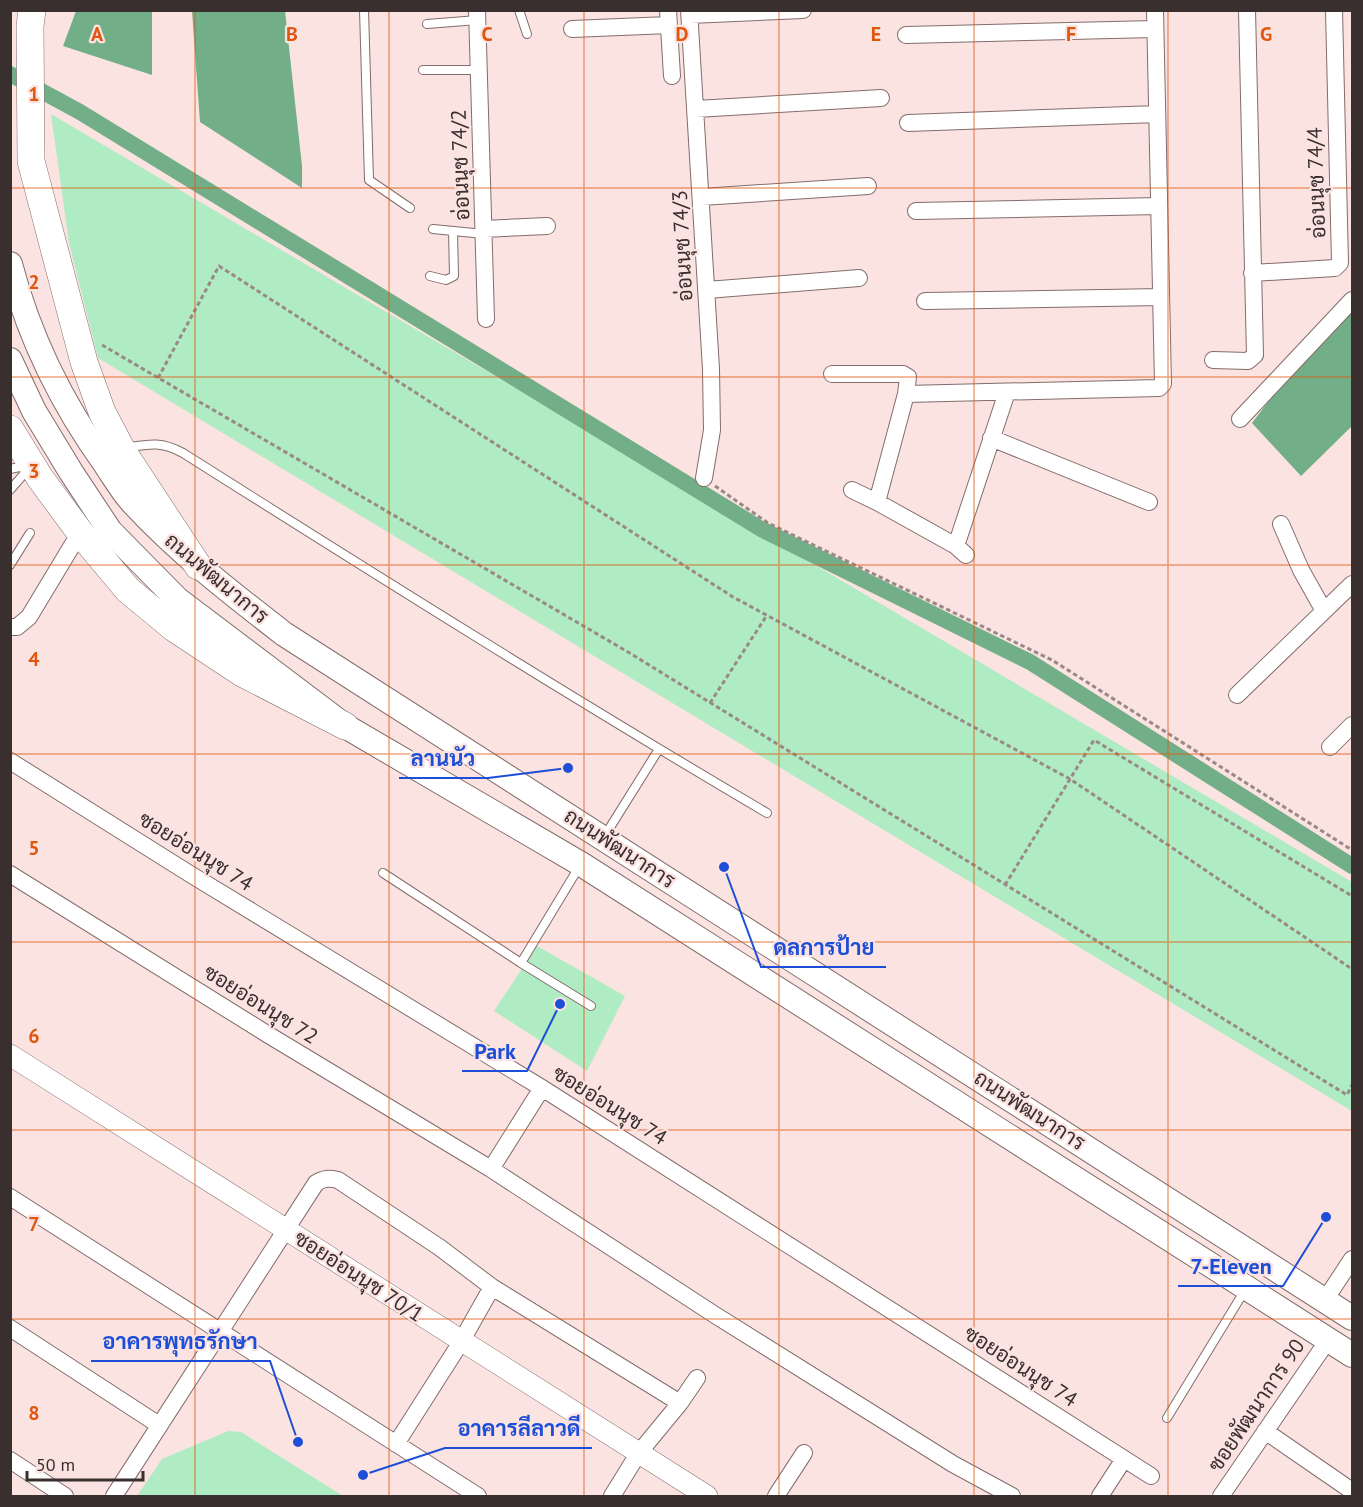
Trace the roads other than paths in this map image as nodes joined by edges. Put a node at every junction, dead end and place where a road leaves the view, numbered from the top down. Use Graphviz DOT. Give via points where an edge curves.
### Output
graph roads {
  1 [pos="32,10"];
  2 [pos="364,10"];
  3 [pos="519,10"];
  4 [pos="803,10"];
  5 [pos="1155,10"];
  6 [pos="1247,10"];
  7 [pos="1334,10"];
  8 [pos="690,13"];
  9 [pos="478,15"];
  10 [pos="10,18"];
  11 [pos="668,18"];
  12 [pos="427,24"];
  13 [pos="572,29"];
  14 [pos="1155,29"];
  15 [pos="527,34"];
  16 [pos="906,35"];
  17 [pos="22,52"];
  18 [pos="423,70"];
  19 [pos="479,70"];
  20 [pos="672,76"];
  21 [pos="881,98"];
  22 [pos="696,109"];
  23 [pos="1158,114"];
  24 [pos="908,123"];
  25 [pos="868,186"];
  26 [pos="702,197"];
  27 [pos="1158,206"];
  28 [pos="410,208"];
  29 [pos="916,211"];
  30 [pos="547,226"];
  31 [pos="433,229"];
  32 [pos="453,231"];
  33 [pos="484,232"];
  34 [pos="10,264"];
  35 [pos="1252,273"];
  36 [pos="430,276"];
  37 [pos="859,278"];
  38 [pos="706,290"];
  39 [pos="1161,297"];
  40 [pos="1353,300"];
  41 [pos="925,301"];
  42 [pos="486,319"];
  43 [pos="10,360"];
  44 [pos="1213,360"];
  45 [pos="832,374"];
  46 [pos="1007,392"];
  47 [pos="906,394"];
  48 [pos="1240,419"];
  49 [pos="10,429"];
  50 [pos="991,438"];
  51 [pos="121,449"];
  52 [pos="21,467"];
  53 [pos="704,478"];
  54 [pos="10,490"];
  55 [pos="852,490"];
  56 [pos="877,502"];
  57 [pos="1149,502"];
  58 [pos="1281,524"];
  59 [pos="30,533"];
  60 [pos="82,535"];
  61 [pos="10,565"];
  62 [pos="198,566"];
  63 [pos="1353,584"];
  64 [pos="1324,611"];
  65 [pos="10,627"];
  66 [pos="1237,695"];
  67 [pos="1353,725"];
  68 [pos="345,726"];
  69 [pos="1330,747"];
  70 [pos="659,749"];
  71 [pos="10,761"];
  72 [pos="767,813"];
  73 [pos="603,838"];
  74 [pos="581,864"];
  75 [pos="383,873"];
  76 [pos="13,881"];
  77 [pos="521,963"];
  78 [pos="591,1005"];
  79 [pos="10,1055"];
  80 [pos="542,1088"];
  81 [pos="491,1169"];
  82 [pos="10,1197"];
  83 [pos="285,1228"];
  84 [pos="1353,1259"];
  85 [pos="492,1287"];
  86 [pos="1247,1287"];
  87 [pos="1344,1307"];
  88 [pos="10,1328"];
  89 [pos="219,1330"];
  90 [pos="1328,1340"];
  91 [pos="461,1342"];
  92 [pos="1353,1355"];
  93 [pos="697,1378"];
  94 [pos="680,1403"];
  95 [pos="1167,1418"];
  96 [pos="159,1425"];
  97 [pos="1264,1431"];
  98 [pos="396,1444"];
  99 [pos="804,1453"];
  100 [pos="638,1454"];
  101 [pos="1124,1459"];
  102 [pos="10,1460"];
  103 [pos="1151,1476"];
  104 [pos="1353,1491"];
  105 [pos="65,1497"];
  106 [pos="114,1497"];
  107 [pos="478,1497"];
  108 [pos="612,1497"];
  109 [pos="707,1497"];
  110 [pos="776,1497"];
  111 [pos="1012,1497"];
  112 [pos="1100,1497"];
  113 [pos="1221,1497"];
  1 -- 17 [label="main road"];
  2 -- 28 [label="lane" via="369,180"];
  3 -- 15 [label="lane"];
  4 -- 8 [label="street"];
  5 -- 14 [label="street"];
  6 -- 35 [label="street"];
  7 -- 35 [label="street, อ่อนนุช 74/4" via="1340,263 1335,268 1320,270"];
  8 -- 22 [label="street, อ่อนนุช 74/3"];
  9 -- 12 [label="lane"];
  9 -- 19 [label="street, อ่อนนุช 74/2"];
  10 -- 17 [label="main road"];
  11 -- 13 [label="street"];
  11 -- 20 [label="street"];
  14 -- 16 [label="street"];
  14 -- 23 [label="street"];
  17 -- 51 [label="main road" via="29,148 84,362 102,412"];
  18 -- 19 [label="lane"];
  19 -- 33 [label="street, อ่อนนุช 74/2"];
  21 -- 22 [label="street"];
  22 -- 26 [label="street, อ่อนนุช 74/3"];
  23 -- 24 [label="street"];
  23 -- 27 [label="street"];
  25 -- 26 [label="street"];
  26 -- 38 [label="street, อ่อนนุช 74/3"];
  27 -- 29 [label="street"];
  27 -- 39 [label="street"];
  30 -- 33 [label="street"];
  31 -- 32 [label="lane"];
  32 -- 33 [label="lane"];
  32 -- 36 [label="lane" via="454,276 446,280"];
  33 -- 42 [label="street, อ่อนนุช 74/2"];
  34 -- 62 [label="main road, ถนนพัฒนาการ" via="42,359 79,428 131,501"];
  35 -- 44 [label="street" via="1255,355 1248,361"];
  37 -- 38 [label="street"];
  38 -- 53 [label="street, อ่อนนุช 74/3" via="712,430"];
  39 -- 41 [label="street"];
  39 -- 46 [label="street" via="1164,381 1159,388"];
  40 -- 48 [label="street"];
  43 -- 68 [label="main road, ถนนพัฒนาการ" via="34,411 110,531 177,599"];
  45 -- 47 [label="street" via="903,374 908,376"];
  46 -- 47 [label="street"];
  46 -- 50 [label="street"];
  47 -- 56 [label="street"];
  49 -- 52 [label="main road"];
  50 -- 56 [label="street" via="961,551"];
  50 -- 57 [label="street"];
  51 -- 62 [label="main road"];
  51 -- 70 [label="lane" via="167,444"];
  52 -- 54 [label="lane"];
  52 -- 60 [label="main road"];
  55 -- 56 [label="street"];
  58 -- 64 [label="street"];
  59 -- 61 [label="lane"];
  60 -- 65 [label="street" via="29,617 17,627"];
  60 -- 68 [label="main road" via="128,590 174,628 242,673"];
  62 -- 73 [label="main road, ถนนพัฒนาการ" via="284,634"];
  63 -- 64 [label="street"];
  64 -- 66 [label="street"];
  67 -- 69 [label="street"];
  68 -- 74 [label="main road, ถนนพัฒนาการ"];
  70 -- 72 [label="lane"];
  70 -- 73 [label="lane"];
  71 -- 80 [label="street, ซอยอ่อนนุช 74"];
  73 -- 87 [label="main road, ถนนพัฒนาการ"];
  74 -- 77 [label="lane"];
  74 -- 86 [label="main road, ถนนพัฒนาการ"];
  75 -- 77 [label="lane"];
  76 -- 81 [label="street, ซอยอ่อนนุช 72"];
  77 -- 78 [label="lane"];
  79 -- 83 [label="street, ซอยอ่อนนุช 70/1"];
  80 -- 81 [label="street"];
  80 -- 101 [label="street, ซอยอ่อนนุช 74"];
  81 -- 111 [label="street, ซอยอ่อนนุช 72" via="714,1315"];
  82 -- 89 [label="street"];
  83 -- 85 [label="street" via="316,1183 322,1179 338,1180"];
  83 -- 89 [label="street"];
  83 -- 91 [label="street, ซอยอ่อนนุช 70/1"];
  84 -- 87 [label="street"];
  85 -- 91 [label="street"];
  85 -- 94 [label="street"];
  86 -- 90 [label="main road, ถนนพัฒนาการ"];
  86 -- 95 [label="lane"];
  88 -- 96 [label="street"];
  89 -- 96 [label="street"];
  89 -- 98 [label="street"];
  90 -- 92 [label="main road, ถนนพัฒนาการ"];
  90 -- 97 [label="street, ซอยพัฒนาการ 90"];
  91 -- 98 [label="street"];
  91 -- 100 [label="street, ซอยอ่อนนุช 70/1"];
  93 -- 94 [label="street"];
  94 -- 100 [label="street"];
  96 -- 106 [label="street"];
  97 -- 104 [label="street"];
  97 -- 113 [label="street, ซอยพัฒนาการ 90"];
  98 -- 107 [label="street"];
  99 -- 110 [label="street"];
  100 -- 108 [label="street"];
  100 -- 109 [label="street, ซอยอ่อนนุช 70/1"];
  101 -- 103 [label="street, ซอยอ่อนนุช 74"];
  101 -- 112 [label="street"];
  102 -- 105 [label="street"];
}
